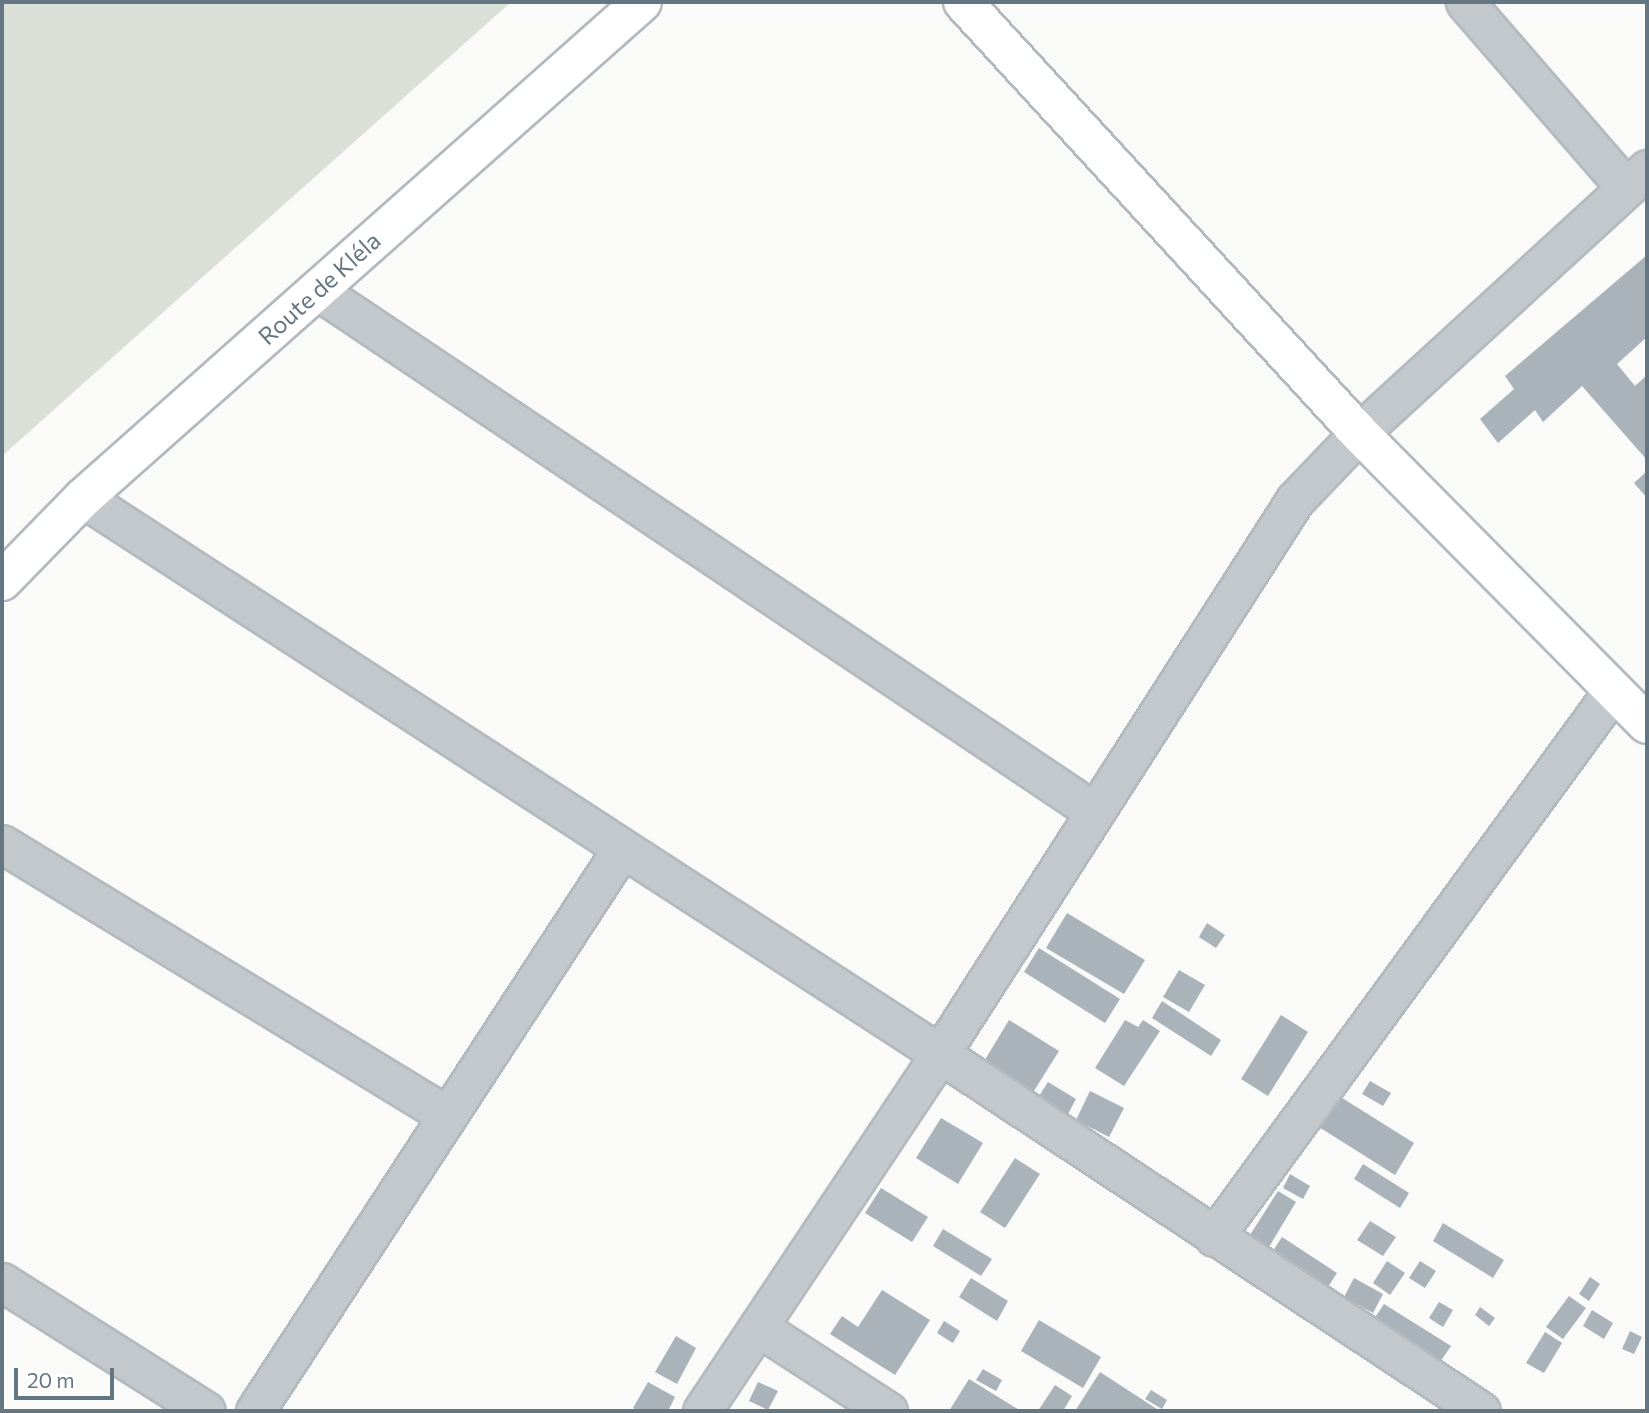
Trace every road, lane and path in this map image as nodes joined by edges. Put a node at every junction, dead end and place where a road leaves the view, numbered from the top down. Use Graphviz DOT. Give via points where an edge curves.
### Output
graph roads {
  1 [pos="642,2"];
  2 [pos="963,2"];
  3 [pos="1465,2"];
  4 [pos="1637,179"];
  5 [pos="317,290"];
  6 [pos="1359,433"];
  7 [pos="83,498"];
  8 [pos="2,581"];
  9 [pos="1613,691"];
  10 [pos="1647,724"];
  11 [pos="1095,812"];
  12 [pos="2,844"];
  13 [pos="621,850"];
  14 [pos="940,1054"];
  15 [pos="448,1116"];
  16 [pos="1214,1237"];
  17 [pos="2,1282"];
  18 [pos="758,1327"];
  19 [pos="206,1411"];
  20 [pos="255,1411"];
  21 [pos="702,1411"];
  22 [pos="888,1411"];
  23 [pos="1481,1411"];
  1 -- 5 [label="street, Route de Kléla"];
  2 -- 6 [label="street"];
  3 -- 4 [label="street"];
  4 -- 6 [label="street"];
  5 -- 7 [label="street, Route de Kléla"];
  5 -- 11 [label="street"];
  6 -- 9 [label="street"];
  6 -- 11 [label="street" via="1295,500"];
  7 -- 8 [label="street, Route de Kléla"];
  7 -- 13 [label="street"];
  9 -- 10 [label="street"];
  9 -- 16 [label="street"];
  11 -- 14 [label="street"];
  12 -- 15 [label="street"];
  13 -- 14 [label="street"];
  13 -- 15 [label="street"];
  14 -- 16 [label="street"];
  14 -- 18 [label="street"];
  15 -- 20 [label="street"];
  16 -- 23 [label="street"];
  17 -- 19 [label="street"];
  18 -- 21 [label="street"];
  18 -- 22 [label="street"];
}
